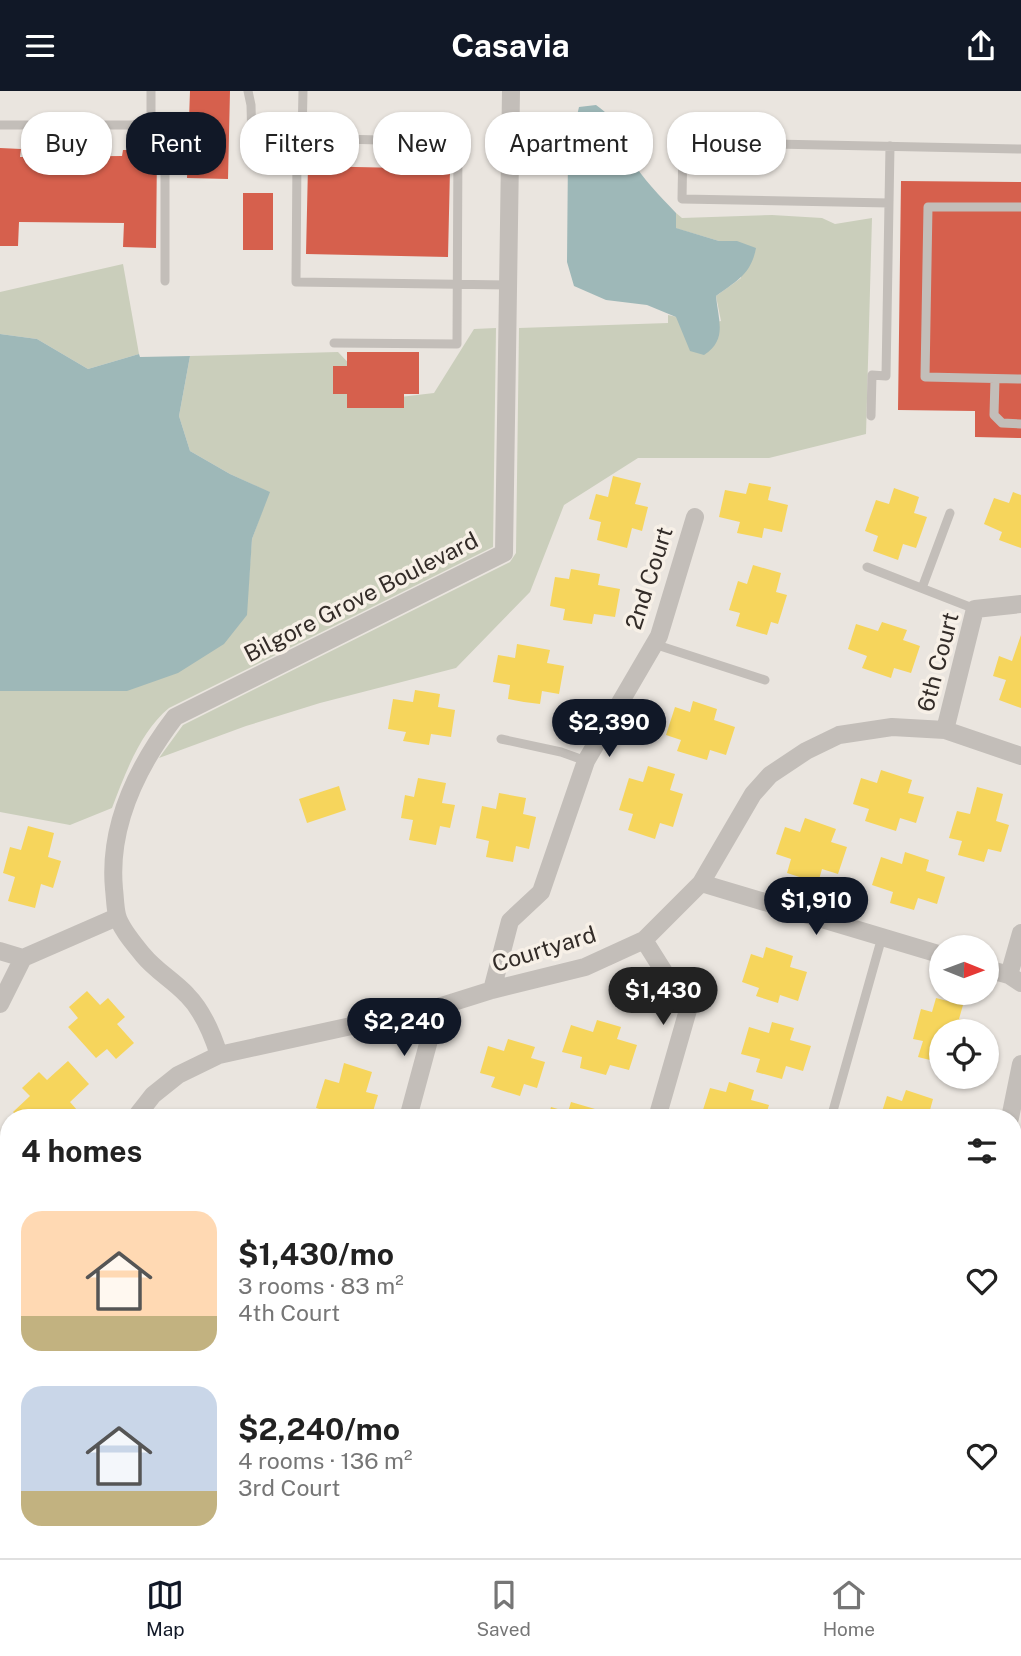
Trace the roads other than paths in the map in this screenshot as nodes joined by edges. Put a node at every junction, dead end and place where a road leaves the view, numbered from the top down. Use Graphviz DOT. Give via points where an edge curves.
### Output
graph roads {
  1 [pos="151,91"];
  2 [pos="248,91"];
  3 [pos="303,91"];
  4 [pos="511,91"];
  5 [pos="151,112"];
  6 [pos="251,112"];
  7 [pos="303,112"];
  8 [pos="0,125"];
  9 [pos="126,125"];
  10 [pos="359,139"];
  11 [pos="890,146"];
  12 [pos="1021,149"];
  13 [pos="165,175"];
  14 [pos="297,175"];
  15 [pos="889,203"];
  16 [pos="1021,208"];
  17 [pos="165,281"];
  18 [pos="459,285"];
  19 [pos="508,285"];
  20 [pos="334,343"];
  21 [pos="995,379"];
  22 [pos="1021,379"];
  23 [pos="871,416"];
  24 [pos="1021,424"];
  25 [pos="950,513"];
  26 [pos="695,517"];
  27 [pos="867,568"];
  28 [pos="922,588"];
  29 [pos="1021,604"];
  30 [pos="975,609"];
  31 [pos="654,644"];
  32 [pos="765,680"];
  33 [pos="945,730"];
  34 [pos="501,739"];
  35 [pos="1021,756"];
  36 [pos="586,761"];
  37 [pos="701,883"];
  38 [pos="117,917"];
  39 [pos="1021,933"];
  40 [pos="882,937"];
  41 [pos="645,940"];
  42 [pos="0,951"];
  43 [pos="929,951"];
  44 [pos="23,958"];
  45 [pos="1015,979"];
  46 [pos="492,990"];
  47 [pos="0,1004"];
  48 [pos="438,1007"];
  49 [pos="219,1055"];
  50 [pos="1021,1064"];
  51 [pos="142,1109"];
  52 [pos="410,1109"];
  53 [pos="660,1109"];
  54 [pos="834,1109"];
  55 [pos="1012,1109"];
  1 -- 5 [label="lane"];
  2 -- 6 [label="lane"];
  3 -- 7 [label="lane"];
  4 -- 19 [label="street, Bilgore Grove Boulevard"];
  8 -- 9 [label="lane"];
  10 -- 18 [label="lane" via="458,142"];
  11 -- 12 [label="lane"];
  11 -- 15 [label="lane"];
  11 -- 15 [label="lane" via="683,142 682,199"];
  13 -- 17 [label="lane"];
  14 -- 18 [label="lane" via="296,282"];
  15 -- 23 [label="lane" via="886,376 872,375"];
  16 -- 21 [label="lane" via="929,207 925,377"];
  18 -- 19 [label="lane"];
  18 -- 20 [label="lane" via="457,344"];
  19 -- 38 [label="street, Bilgore Grove Boulevard" via="504,553 175,717 137,774 118,828 113,851"];
  21 -- 22 [label="lane"];
  21 -- 24 [label="lane" via="994,415 1002,423"];
  25 -- 28 [label="lane"];
  26 -- 31 [label="street, 2nd Court"];
  27 -- 28 [label="lane"];
  28 -- 30 [label="lane"];
  29 -- 30 [label="street, 6th Court"];
  30 -- 33 [label="street, 6th Court"];
  31 -- 32 [label="lane"];
  31 -- 36 [label="street, 2nd Court"];
  33 -- 35 [label="street, Courtyard"];
  33 -- 37 [label="street, Courtyard" via="892,727 839,735 806,751 770,775 753,793"];
  34 -- 36 [label="lane"];
  36 -- 46 [label="street, 2nd Court" via="541,892 510,921"];
  37 -- 40 [label="street"];
  37 -- 41 [label="street, Courtyard"];
  38 -- 44 [label="street"];
  38 -- 49 [label="street" via="161,975 186,994 212,1033"];
  39 -- 45 [label="street"];
  40 -- 43 [label="street"];
  40 -- 54 [label="lane"];
  41 -- 46 [label="street, Courtyard" via="585,967"];
  41 -- 53 [label="street" via="688,1010"];
  42 -- 44 [label="street"];
  44 -- 47 [label="street"];
  46 -- 48 [label="street, Courtyard"];
  48 -- 49 [label="street, Courtyard"];
  48 -- 52 [label="street"];
  49 -- 51 [label="street, Courtyard" via="178,1075"];
  50 -- 55 [label="street"];
}
